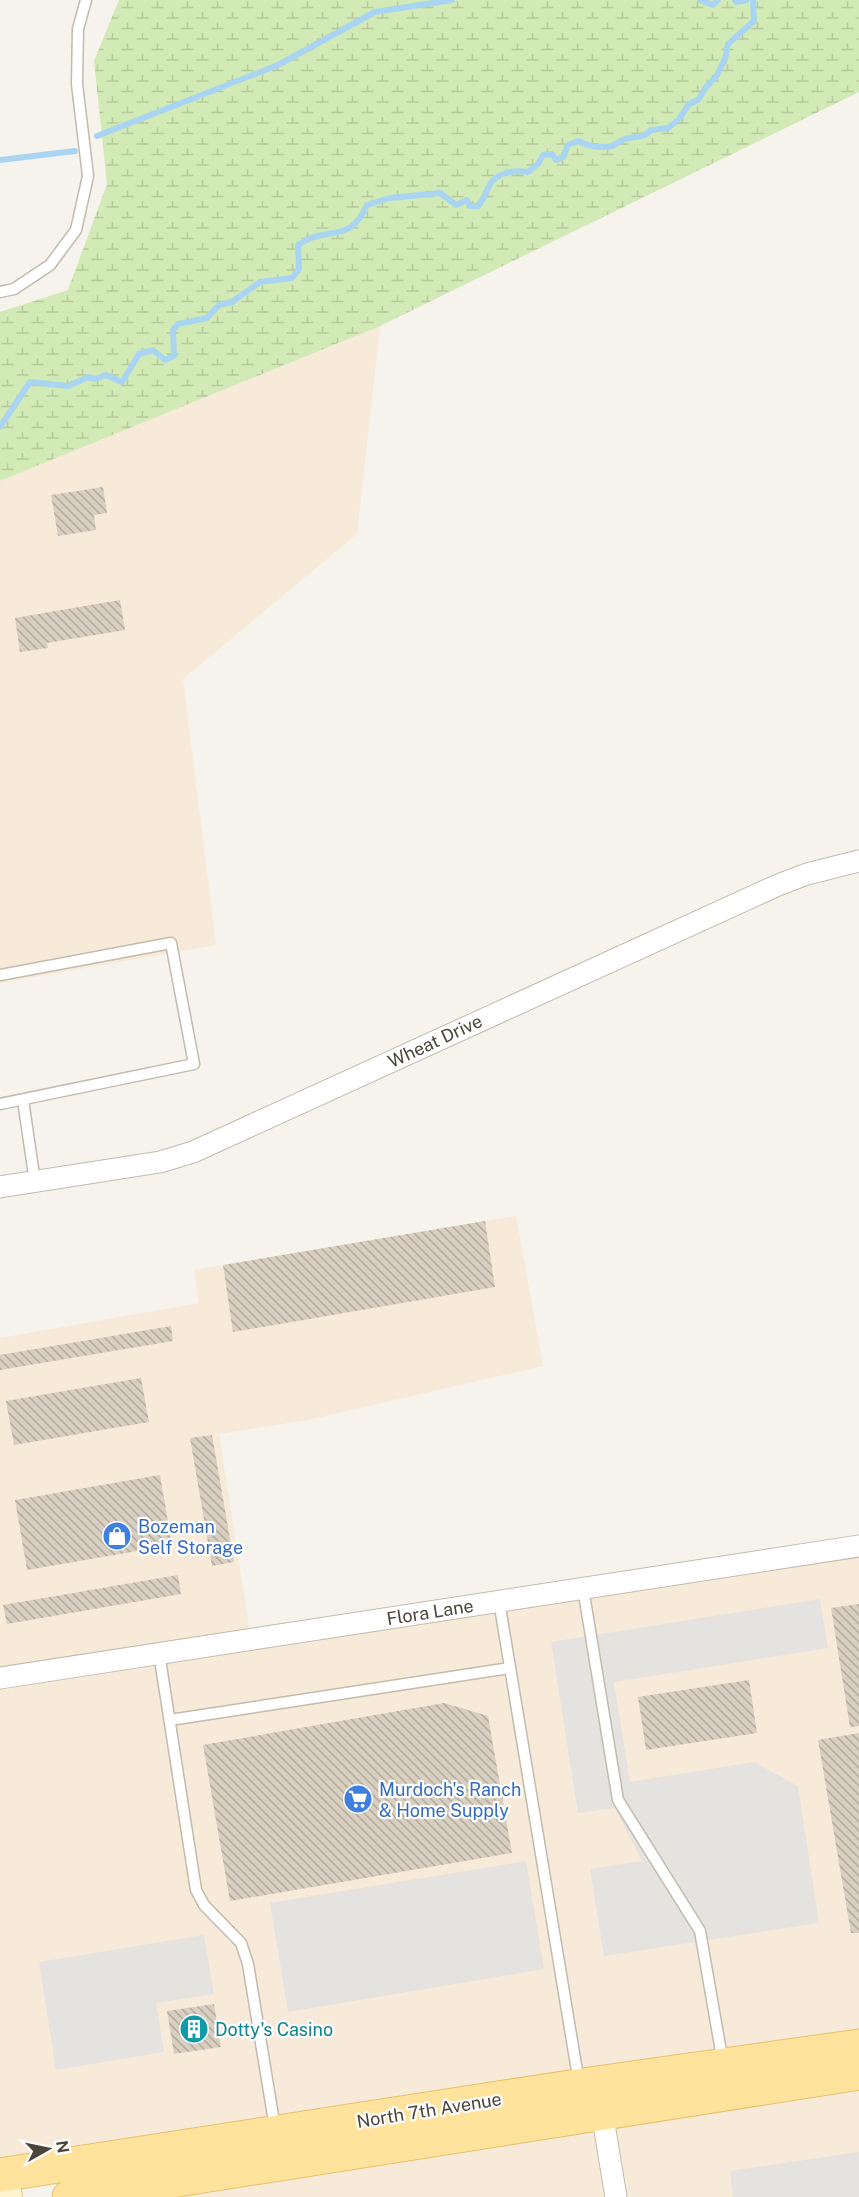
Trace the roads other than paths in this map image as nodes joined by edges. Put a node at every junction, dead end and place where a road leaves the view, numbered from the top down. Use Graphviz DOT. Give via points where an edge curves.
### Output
graph roads {
  1 [pos="86,0"];
  2 [pos="0,292"];
  3 [pos="859,861"];
  4 [pos="0,975"];
  5 [pos="23,1100"];
  6 [pos="0,1104"];
  7 [pos="35,1182"];
  8 [pos="0,1187"];
  9 [pos="859,1546"];
  10 [pos="583,1588"];
  11 [pos="499,1601"];
  12 [pos="159,1653"];
  13 [pos="510,1668"];
  14 [pos="0,1678"];
  15 [pos="170,1720"];
  16 [pos="859,2046"];
  17 [pos="723,2066"];
  18 [pos="859,2073"];
  19 [pos="579,2086"];
  20 [pos="602,2112"];
  21 [pos="276,2134"];
  22 [pos="2,2176"];
  23 [pos="69,2197"];
  24 [pos="616,2197"];
  1 -- 2 [label="lane" via="78,29 78,84 88,176 76,230 50,265 14,289"];
  3 -- 7 [label="street, Wheat Drive" via="778,885 193,1152 160,1162"];
  4 -- 5 [label="lane" via="171,944 194,1064"];
  5 -- 6 [label="lane"];
  5 -- 7 [label="lane"];
  7 -- 8 [label="street, Wheat Drive"];
  9 -- 10 [label="street, Flora Lane"];
  10 -- 11 [label="street, Flora Lane"];
  10 -- 17 [label="lane" via="618,1800 700,1931"];
  11 -- 12 [label="street, Flora Lane"];
  11 -- 13 [label="lane"];
  12 -- 14 [label="street, Flora Lane"];
  12 -- 15 [label="lane"];
  13 -- 15 [label="lane"];
  13 -- 19 [label="lane"];
  15 -- 21 [label="lane" via="196,1890 204,1905 241,1943 248,1964"];
  16 -- 17 [label="main road, North 7th Avenue"];
  17 -- 19 [label="main road, North 7th Avenue"];
  18 -- 20 [label="main road, North 7th Avenue"];
  19 -- 21 [label="main road, North 7th Avenue"];
  20 -- 23 [label="main road, North 7th Avenue"];
  20 -- 24 [label="street"];
  21 -- 22 [label="main road, North 7th Avenue"];
}
